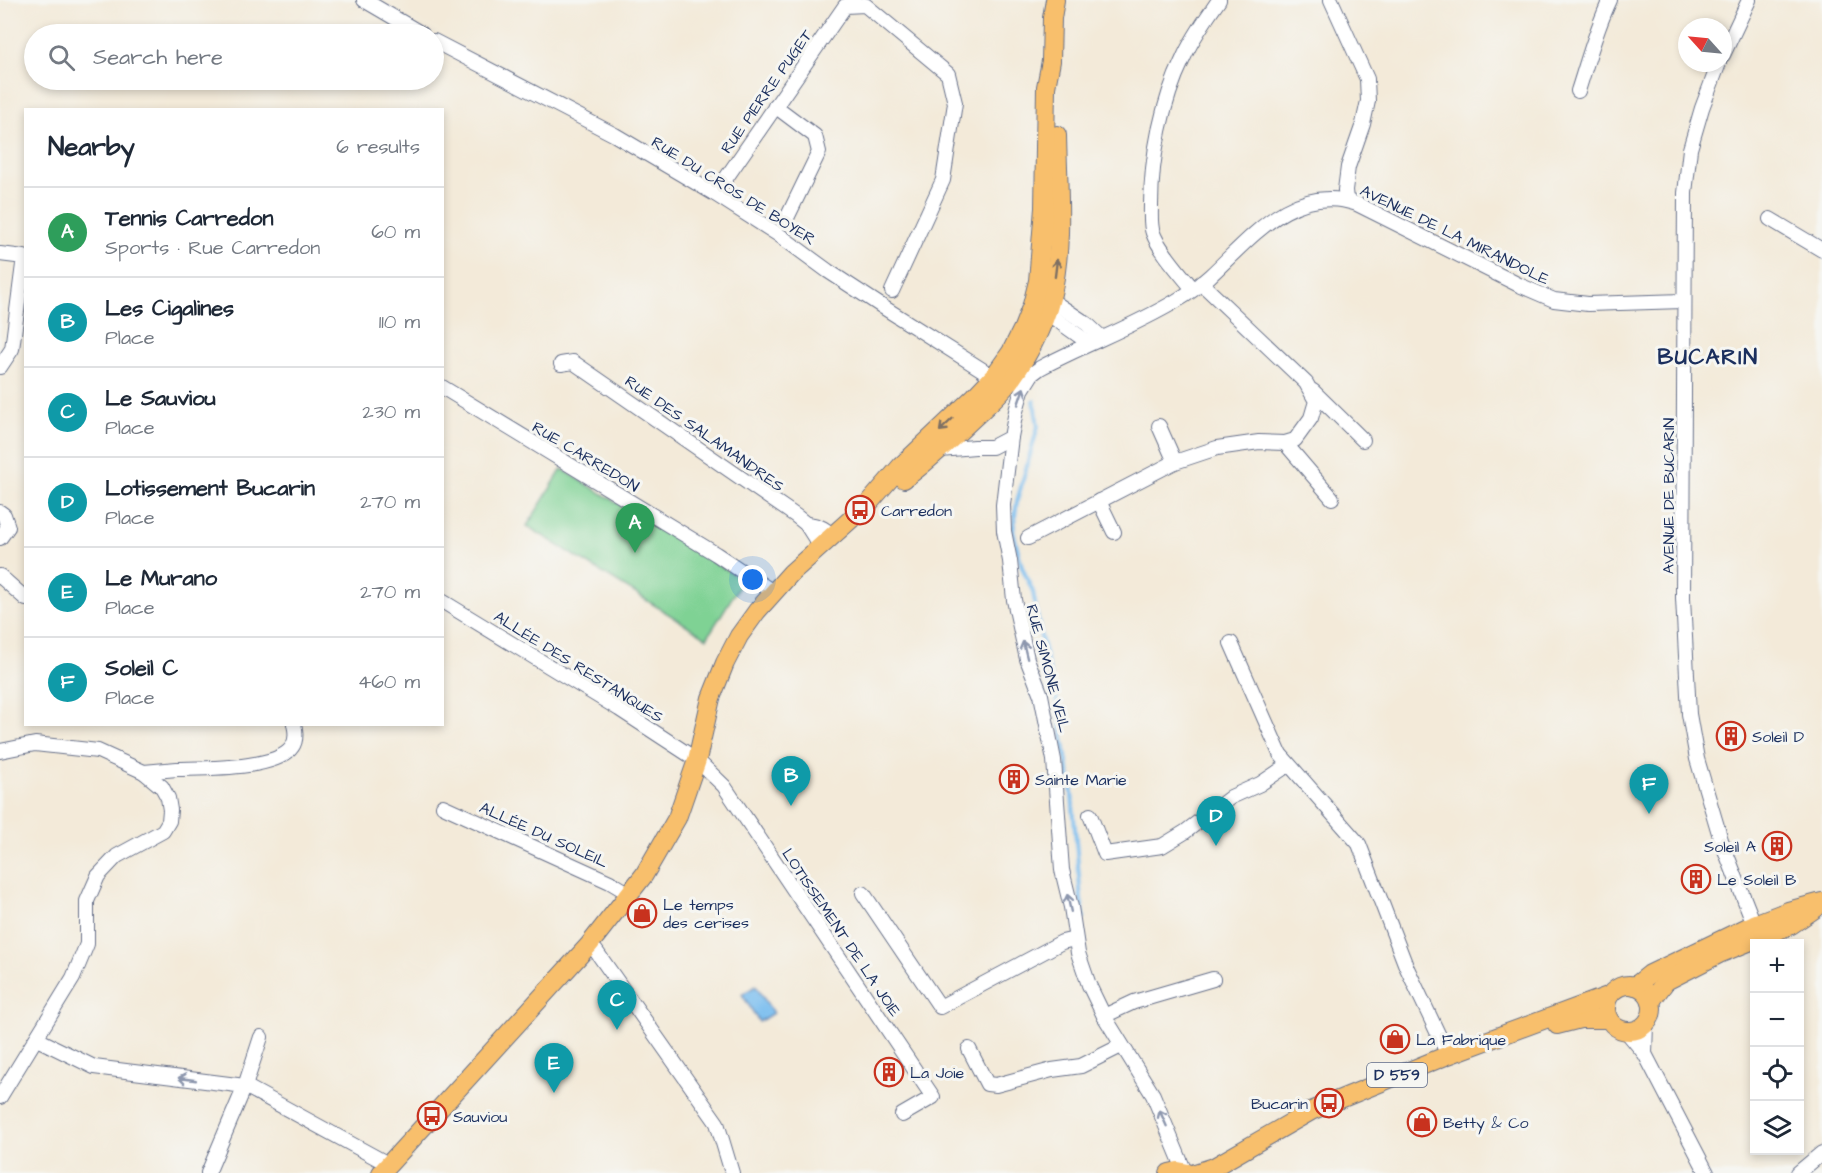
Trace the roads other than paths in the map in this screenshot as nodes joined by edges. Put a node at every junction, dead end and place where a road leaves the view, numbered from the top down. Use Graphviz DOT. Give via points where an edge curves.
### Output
graph roads {
  1 [pos="364,0"];
  2 [pos="1055,0"];
  3 [pos="1219,0"];
  4 [pos="1331,0"];
  5 [pos="1610,0"];
  6 [pos="1749,0"];
  7 [pos="405,24"];
  8 [pos="1732,36"];
  9 [pos="444,46"];
  10 [pos="1051,61"];
  11 [pos="1716,72"];
  12 [pos="1578,91"];
  13 [pos="775,106"];
  14 [pos="715,194"];
  15 [pos="1346,200"];
  16 [pos="1770,219"];
  17 [pos="786,220"];
  18 [pos="1822,250"];
  19 [pos="0,254"];
  20 [pos="24,257"];
  21 [pos="24,264"];
  22 [pos="1038,281"];
  23 [pos="1197,286"];
  24 [pos="892,291"];
  25 [pos="1683,301"];
  26 [pos="1046,306"];
  27 [pos="1023,328"];
  28 [pos="1095,340"];
  29 [pos="561,364"];
  30 [pos="0,367"];
  31 [pos="1000,381"];
  32 [pos="1306,383"];
  33 [pos="444,388"];
  34 [pos="1158,426"];
  35 [pos="1011,437"];
  36 [pos="1363,440"];
  37 [pos="1285,443"];
  38 [pos="940,450"];
  39 [pos="1175,462"];
  40 [pos="1332,498"];
  41 [pos="1099,501"];
  42 [pos="869,503"];
  43 [pos="0,512"];
  44 [pos="1114,531"];
  45 [pos="4,533"];
  46 [pos="1028,538"];
  47 [pos="826,541"];
  48 [pos="0,576"];
  49 [pos="773,592"];
  50 [pos="24,597"];
  51 [pos="444,602"];
  52 [pos="1231,643"];
  53 [pos="294,726"];
  54 [pos="0,751"];
  55 [pos="697,760"];
  56 [pos="1288,765"];
  57 [pos="144,772"];
  58 [pos="443,806"];
  59 [pos="1090,815"];
  60 [pos="863,893"];
  61 [pos="630,894"];
  62 [pos="1822,903"];
  63 [pos="1754,924"];
  64 [pos="1075,939"];
  65 [pos="589,945"];
  66 [pos="1213,979"];
  67 [pos="1635,986"];
  68 [pos="1608,996"];
  69 [pos="1651,1002"];
  70 [pos="1104,1016"];
  71 [pos="1608,1019"];
  72 [pos="1646,1023"];
  73 [pos="1626,1032"];
  74 [pos="261,1037"];
  75 [pos="37,1039"];
  76 [pos="1121,1046"];
  77 [pos="969,1049"];
  78 [pos="1645,1054"];
  79 [pos="1448,1055"];
  80 [pos="245,1086"];
  81 [pos="0,1097"];
  82 [pos="902,1115"];
  83 [pos="1822,1153"];
  84 [pos="381,1170"];
  85 [pos="208,1173"];
  86 [pos="732,1173"];
  87 [pos="1184,1173"];
  88 [pos="1229,1173"];
  89 [pos="1707,1173"];
  90 [pos="1798,1173"];
  1 -- 7 [label="street"];
  2 -- 10 [label="main road"];
  3 -- 23 [label="street" via="1173,81 1151,180 1153,232 1173,264"];
  4 -- 15 [label="street" via="1367,79 1368,102 1348,167"];
  5 -- 12 [label="street" via="1599,22"];
  6 -- 8 [label="street"];
  9 -- 14 [label="street, RUE DU CROS DE BOYER" via="615,135"];
  10 -- 22 [label="main road" via="1046,87"];
  26 -- 10 [label="main road, one-way" via="1059,240 1056,87"];
  11 -- 25 [label="street, AVENUE DE BUCARIN" via="1690,149"];
  13 -- 14 [label="street, RUE PIERRE PUGET"];
  13 -- 17 [label="street" via="815,136 819,152"];
  13 -- 24 [label="street, RUE PIERRE PUGET" via="844,6 865,5 948,74 955,103 943,180"];
  14 -- 31 [label="street, RUE DU CROS DE BOYER"];
  15 -- 23 [label="street, AVENUE DE LA MIRANDOLE" via="1317,200 1286,210"];
  15 -- 25 [label="street, AVENUE DE LA MIRANDOLE" via="1554,300 1588,304"];
  16 -- 18 [label="street"];
  19 -- 20 [label="street"];
  21 -- 30 [label="street" via="12,349"];
  22 -- 26 [label="street"];
  22 -- 27 [label="main road"];
  23 -- 28 [label="street, AVENUE DE LA MIRANDOLE" via="1162,308"];
  23 -- 32 [label="street"];
  25 -- 63 [label="street, AVENUE DE BUCARIN" via="1683,598 1689,714 1697,759 1721,840"];
  26 -- 27 [label="street"];
  26 -- 28 [label="street"];
  26 -- 31 [label="main road" via="1031,348"];
  27 -- 31 [label="main road"];
  35 -- 28 [label="street, RUE SIMONE VEIL, one-way" via="1022,390 1032,374"];
  29 -- 47 [label="street, RUE DES SALAMANDRES" via="573,362 806,524 826,530"];
  31 -- 38 [label="main road" via="986,406"];
  31 -- 42 [label="main road, one-way" via="969,403 901,466"];
  32 -- 36 [label="street"];
  32 -- 37 [label="street" via="1316,401 1311,418 1295,440"];
  33 -- 49 [label="street, RUE CARREDON"];
  34 -- 39 [label="street"];
  35 -- 38 [label="street" via="992,447"];
  64 -- 35 [label="street, RUE SIMONE VEIL, one-way" via="1062,870 1054,760 1041,695 1027,659 1014,600 1004,531"];
  37 -- 39 [label="street" via="1218,448"];
  37 -- 40 [label="street"];
  38 -- 42 [label="main road"];
  39 -- 41 [label="street"];
  41 -- 44 [label="street"];
  41 -- 46 [label="street"];
  42 -- 47 [label="main road"];
  43 -- 45 [label="street"];
  47 -- 49 [label="main road"];
  48 -- 50 [label="street"];
  49 -- 55 [label="main road" via="739,636 725,663 711,698"];
  51 -- 55 [label="street, ALLÉE DES RESTANQUES"];
  52 -- 56 [label="street"];
  53 -- 57 [label="street" via="292,748 254,764"];
  54 -- 57 [label="street" via="35,744 98,751"];
  55 -- 61 [label="main road" via="677,818"];
  55 -- 82 [label="street, LOTISSEMENT DE LA JOIE" via="724,786 933,1097"];
  56 -- 59 [label="street" via="1231,797 1162,846 1105,854"];
  56 -- 79 [label="street" via="1359,844 1406,966"];
  57 -- 75 [label="street" via="162,787 168,798 169,821 163,831 117,856 98,876 87,901 87,944 73,978"];
  58 -- 61 [label="street, ALLÉE DU SOLEIL"];
  60 -- 64 [label="street" via="940,1007 1062,942"];
  61 -- 65 [label="main road"];
  62 -- 63 [label="main road"];
  62 -- 69 [label="main road" via="1791,925 1666,981"];
  63 -- 67 [label="main road" via="1650,974"];
  64 -- 70 [label="street, RUE SIMONE VEIL" via="1089,985"];
  65 -- 84 [label="main road"];
  65 -- 86 [label="street" via="717,1123"];
  66 -- 70 [label="street" via="1134,1002"];
  67 -- 68 [label="main road" via="1620,987"];
  67 -- 69 [label="main road"];
  68 -- 71 [label="main road"];
  68 -- 79 [label="main road, D 559"];
  69 -- 72 [label="main road"];
  70 -- 76 [label="street, RUE SIMONE VEIL"];
  71 -- 73 [label="main road"];
  71 -- 88 [label="main road, D 559" via="1581,1019 1522,1035 1418,1074 1335,1108 1274,1139"];
  72 -- 73 [label="main road"];
  72 -- 78 [label="street"];
  73 -- 78 [label="street"];
  74 -- 80 [label="street"];
  80 -- 75 [label="street, one-way" via="94,1066"];
  75 -- 81 [label="street"];
  76 -- 77 [label="street" via="1081,1066 996,1085 987,1084"];
  87 -- 76 [label="street, RUE SIMONE VEIL, one-way" via="1153,1095"];
  78 -- 89 [label="street"];
  79 -- 87 [label="main road, D 559" via="1311,1111 1214,1167"];
  80 -- 84 [label="street"];
  80 -- 85 [label="street"];
  83 -- 90 [label="street"];
}
